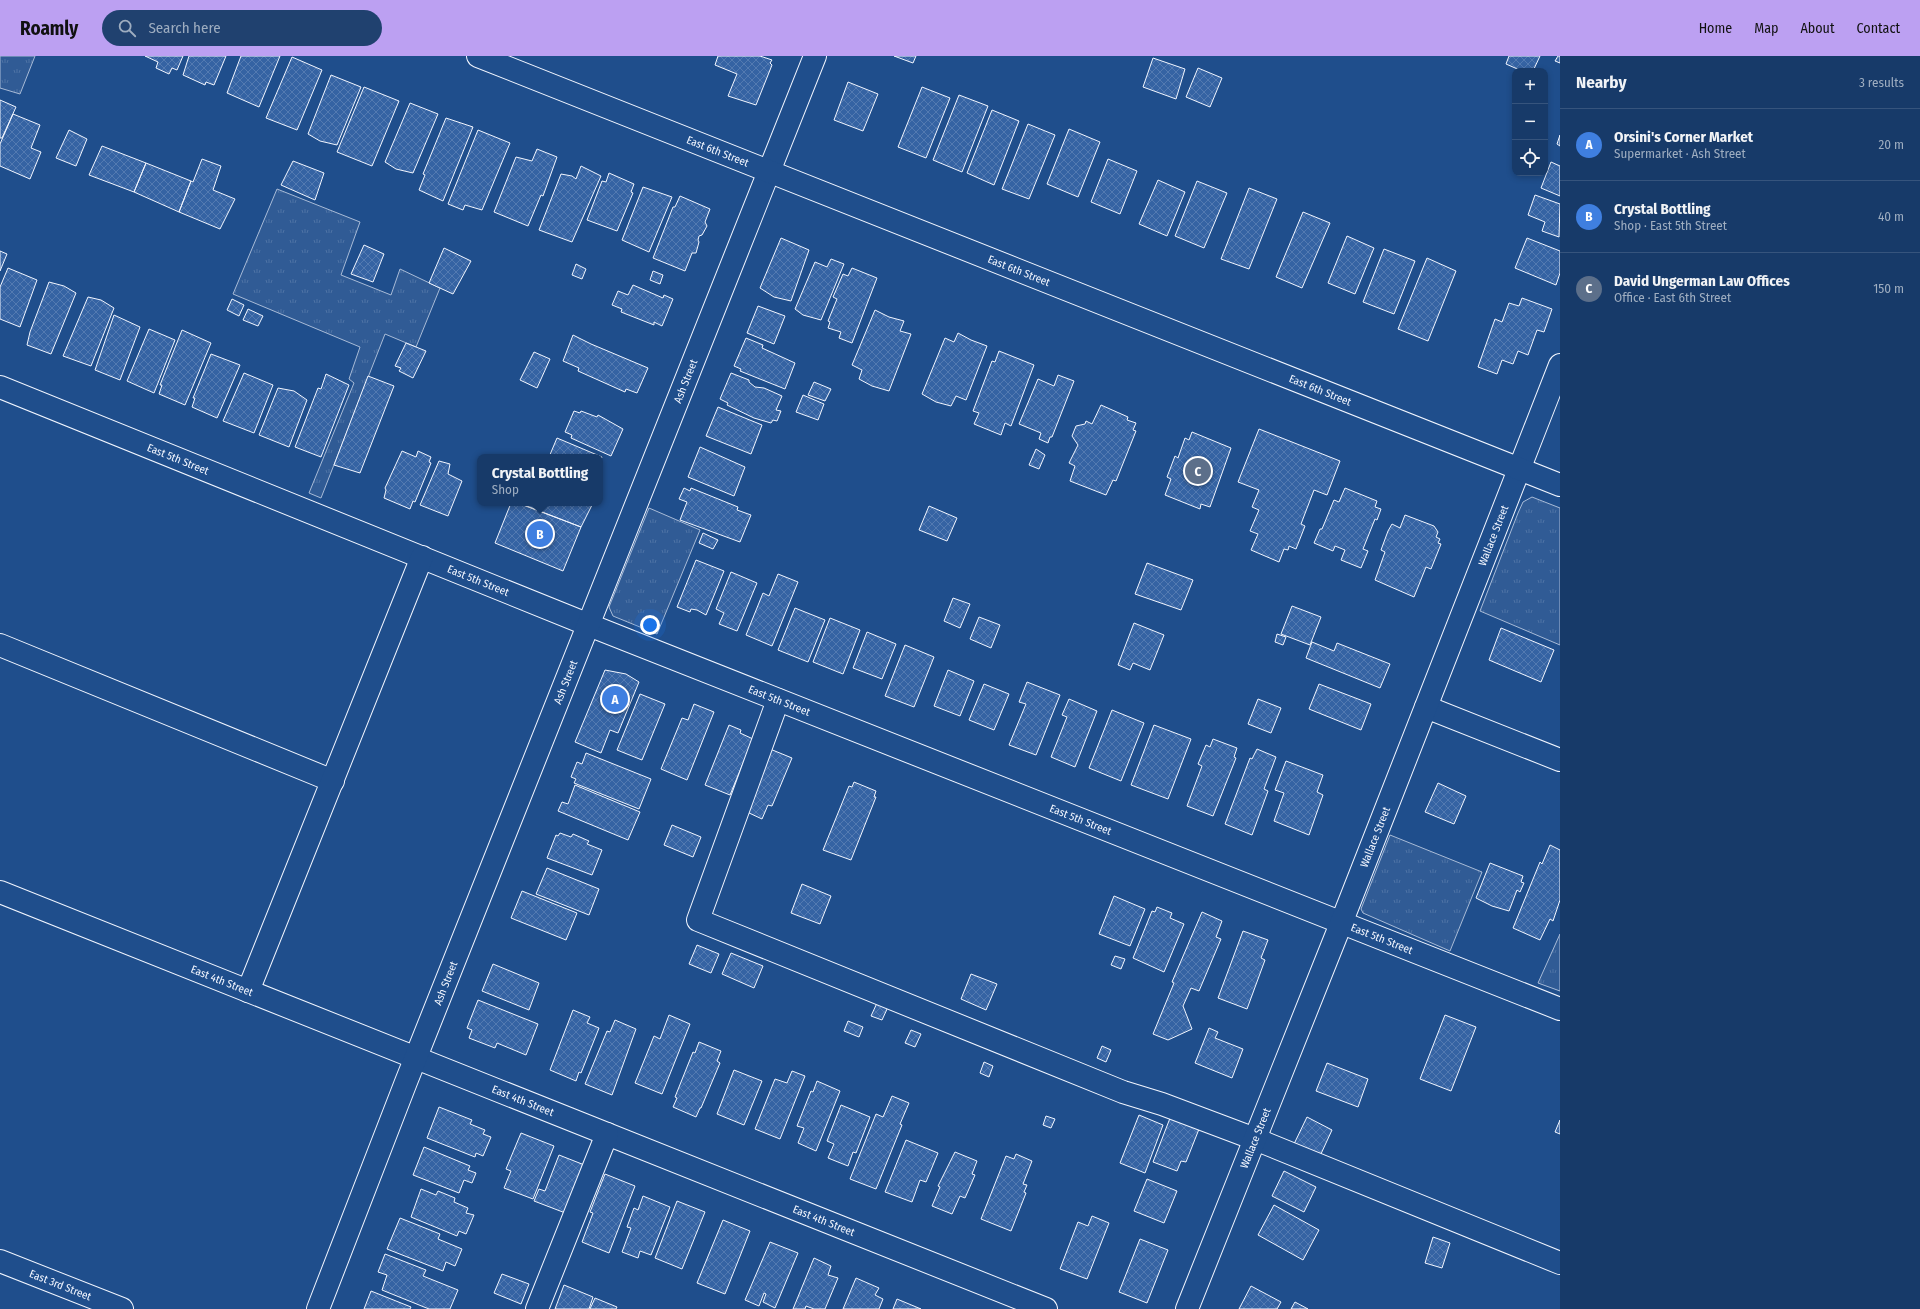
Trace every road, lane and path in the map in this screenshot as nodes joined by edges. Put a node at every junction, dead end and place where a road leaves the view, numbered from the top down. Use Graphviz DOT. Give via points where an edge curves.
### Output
graph roads {
  1 [pos="478,56"];
  2 [pos="815,56"];
  3 [pos="769,171"];
  4 [pos="1560,365"];
  5 [pos="0,387"];
  6 [pos="1518,469"];
  7 [pos="1560,485"];
  8 [pos="422,557"];
  9 [pos="589,625"];
  10 [pos="0,645"];
  11 [pos="778,700"];
  12 [pos="1426,707"];
  13 [pos="1560,760"];
  14 [pos="333,781"];
  15 [pos="0,892"];
  16 [pos="1342,921"];
  17 [pos="248,991"];
  18 [pos="1560,1009"];
  19 [pos="416,1058"];
  20 [pos="607,1134"];
  21 [pos="1255,1139"];
  22 [pos="0,1261"];
  23 [pos="1560,1263"];
  24 [pos="122,1309"];
  25 [pos="318,1309"];
  26 [pos="538,1309"];
  27 [pos="1046,1309"];
  28 [pos="1187,1309"];
  1 -- 3 [label="street, East 6th Street"];
  2 -- 3 [label="street, Ash Street"];
  3 -- 6 [label="street, East 6th Street"];
  3 -- 9 [label="street, Ash Street"];
  4 -- 6 [label="street, Wallace Street"];
  5 -- 8 [label="street, East 5th Street"];
  6 -- 7 [label="street, East 6th Street"];
  6 -- 12 [label="street, Wallace Street"];
  8 -- 9 [label="street, East 5th Street"];
  8 -- 14 [label="street"];
  9 -- 11 [label="street, East 5th Street"];
  9 -- 19 [label="street, Ash Street"];
  10 -- 14 [label="street"];
  11 -- 16 [label="street, East 5th Street"];
  11 -- 21 [label="street" via="698,920 1123,1092"];
  12 -- 13 [label="street"];
  12 -- 16 [label="street, Wallace Street"];
  14 -- 17 [label="street"];
  15 -- 17 [label="street, East 4th Street"];
  16 -- 18 [label="street, East 5th Street"];
  16 -- 21 [label="street, Wallace Street"];
  17 -- 19 [label="street, East 4th Street"];
  19 -- 20 [label="street, East 4th Street"];
  19 -- 25 [label="street, Ash Street"];
  20 -- 26 [label="street"];
  20 -- 27 [label="street, East 4th Street"];
  21 -- 23 [label="street"];
  21 -- 28 [label="street, Wallace Street"];
  22 -- 24 [label="street, East 3rd Street"];
}
